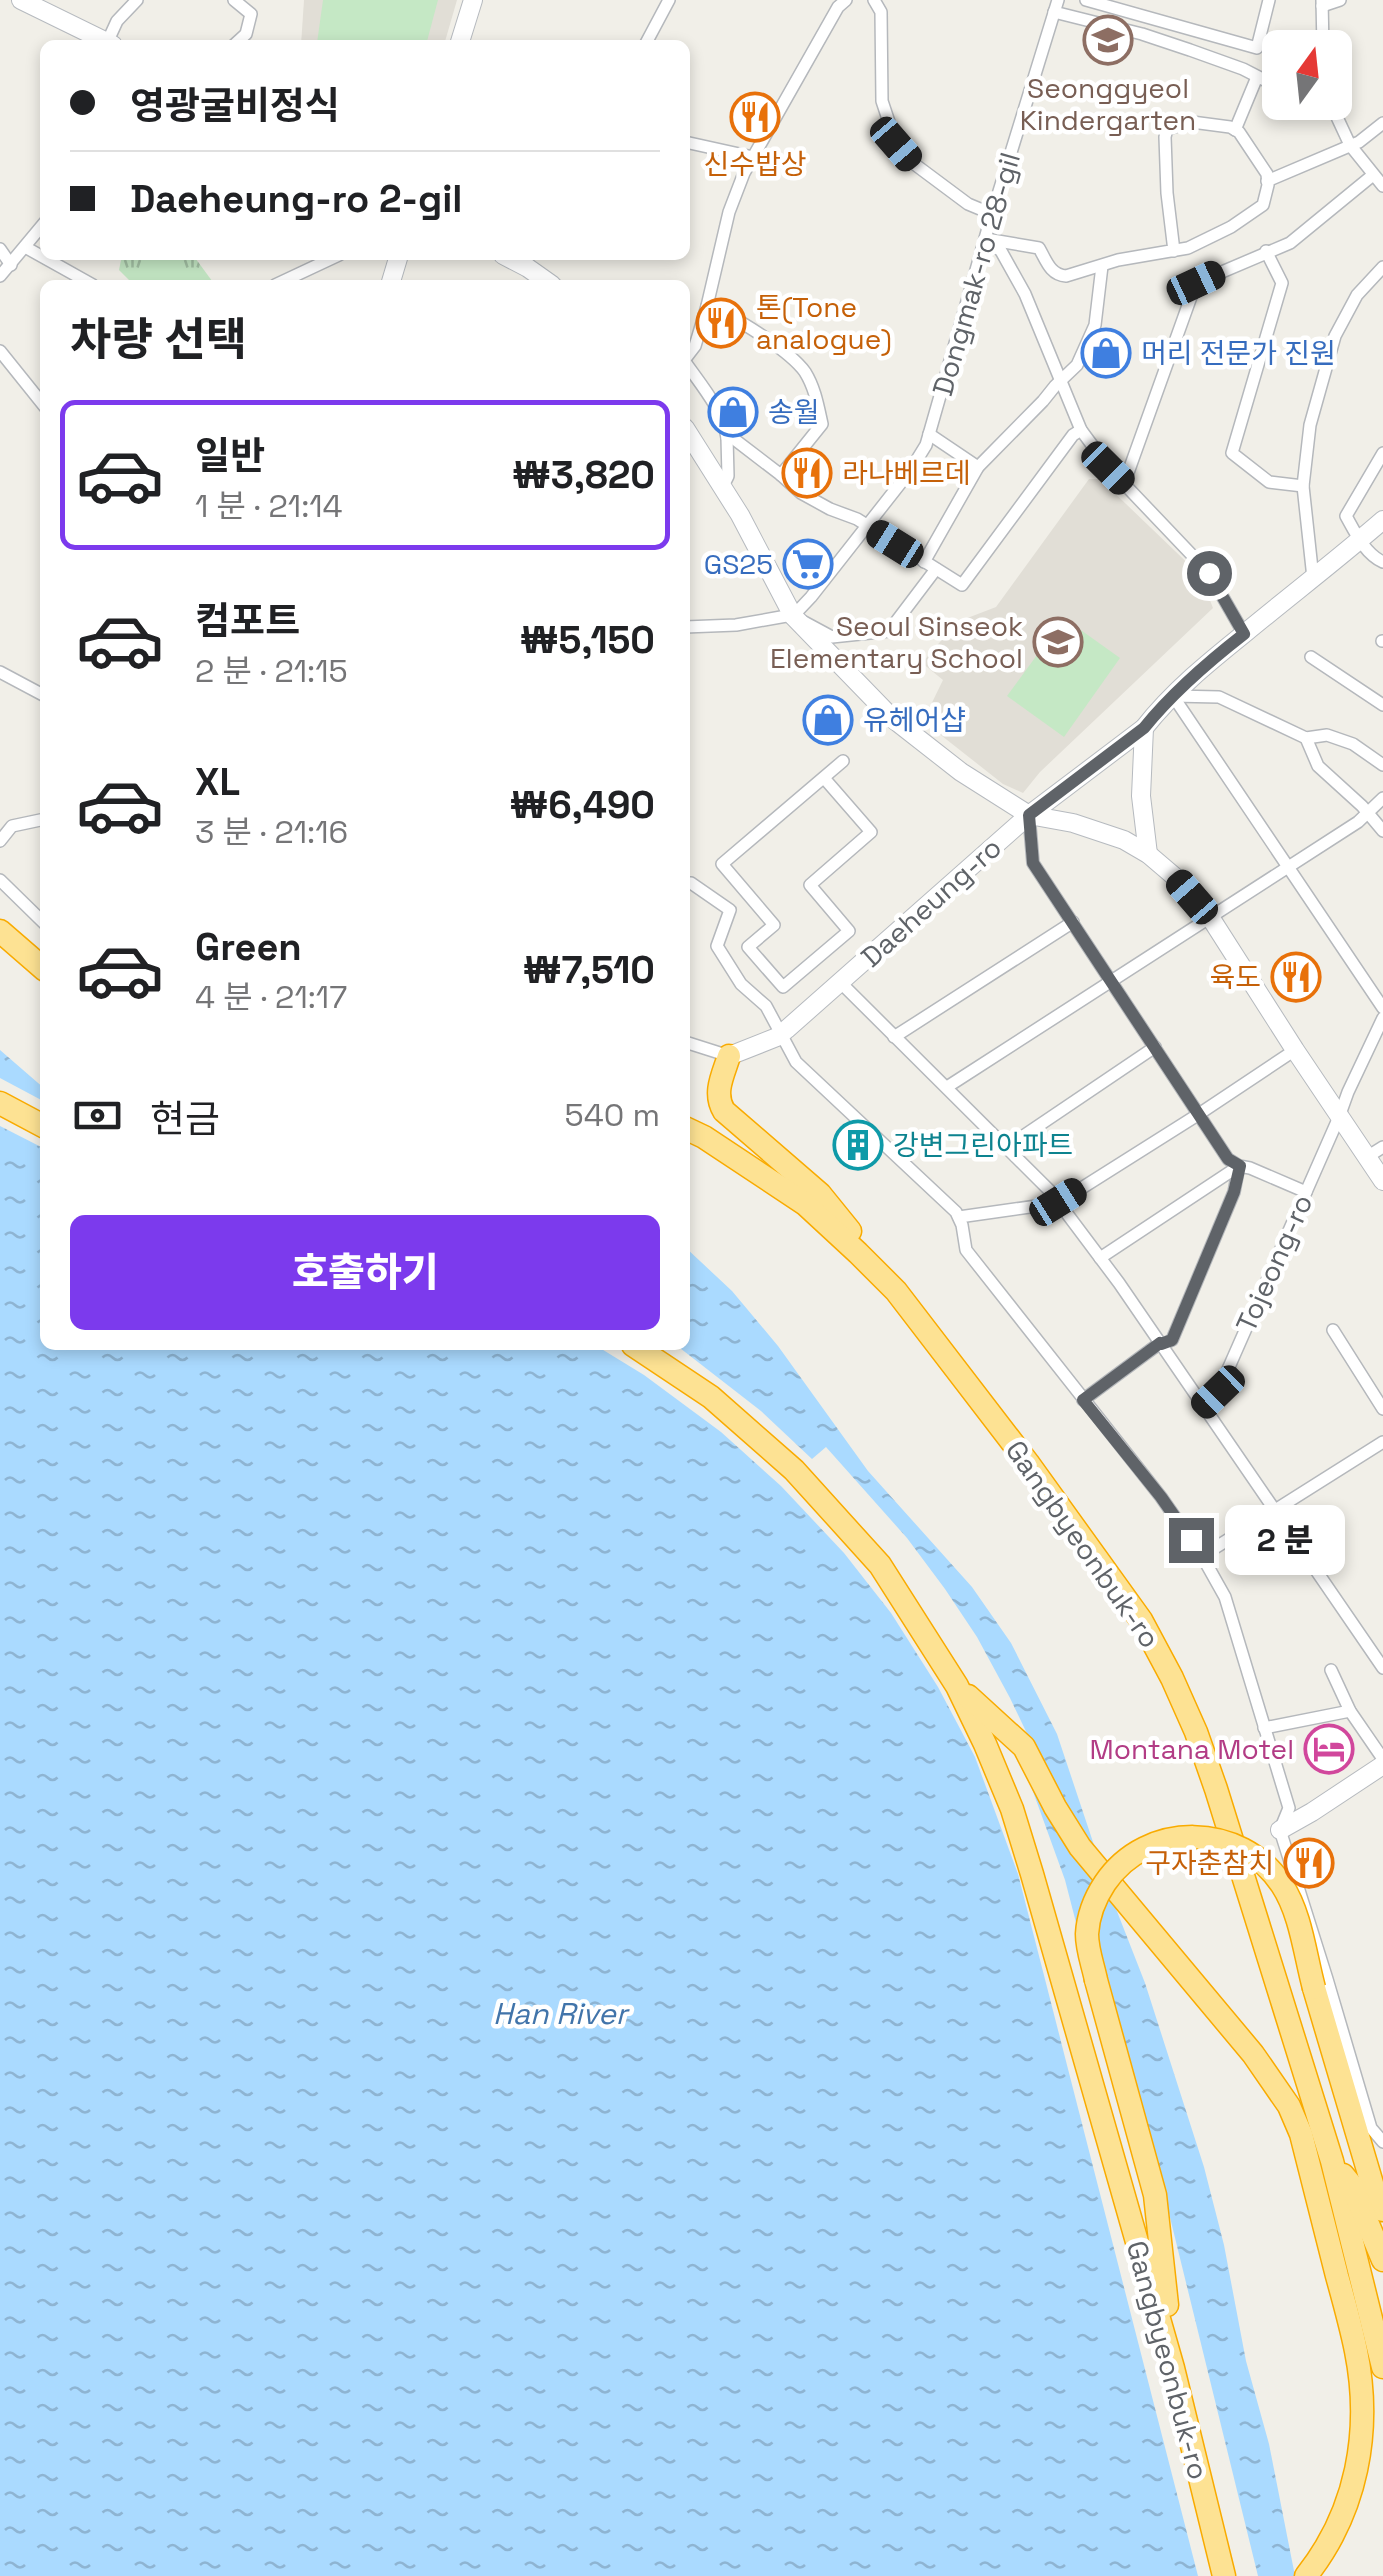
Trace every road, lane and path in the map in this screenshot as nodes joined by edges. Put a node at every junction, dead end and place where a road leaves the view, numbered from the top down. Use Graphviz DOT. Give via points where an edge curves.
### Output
graph roads {
  1 [pos="20,0"];
  2 [pos="136,0"];
  3 [pos="234,0"];
  4 [pos="473,0"];
  5 [pos="669,0"];
  6 [pos="846,0"];
  7 [pos="874,0"];
  8 [pos="1086,0"];
  9 [pos="1269,0"];
  10 [pos="1340,0"];
  11 [pos="1322,3"];
  12 [pos="1056,6"];
  13 [pos="1323,30"];
  14 [pos="101,40"];
  15 [pos="111,40"];
  16 [pos="239,40"];
  17 [pos="461,40"];
  18 [pos="648,40"];
  19 [pos="1258,77"];
  20 [pos="1262,79"];
  21 [pos="1338,120"];
  22 [pos="1383,123"];
  23 [pos="1235,130"];
  24 [pos="690,143"];
  25 [pos="1350,145"];
  26 [pos="753,157"];
  27 [pos="1373,174"];
  28 [pos="1268,180"];
  29 [pos="1383,186"];
  30 [pos="992,214"];
  31 [pos="40,228"];
  32 [pos="986,239"];
  33 [pos="25,247"];
  34 [pos="0,249"];
  35 [pos="1266,251"];
  36 [pos="1174,252"];
  37 [pos="40,255"];
  38 [pos="48,260"];
  39 [pos="329,260"];
  40 [pos="530,261"];
  41 [pos="11,265"];
  42 [pos="1102,266"];
  43 [pos="1383,267"];
  44 [pos="308,271"];
  45 [pos="0,276"];
  46 [pos="84,280"];
  47 [pos="287,280"];
  48 [pos="309,280"];
  49 [pos="547,280"];
  50 [pos="707,306"];
  51 [pos="0,351"];
  52 [pos="690,354"];
  53 [pos="690,369"];
  54 [pos="1061,382"];
  55 [pos="40,401"];
  56 [pos="1081,430"];
  57 [pos="929,434"];
  58 [pos="690,436"];
  59 [pos="727,438"];
  60 [pos="1383,453"];
  61 [pos="978,468"];
  62 [pos="781,475"];
  63 [pos="1124,484"];
  64 [pos="723,486"];
  65 [pos="1303,486"];
  66 [pos="1383,520"];
  67 [pos="866,526"];
  68 [pos="1360,540"];
  69 [pos="924,562"];
  70 [pos="1383,562"];
  71 [pos="936,569"];
  72 [pos="1313,578"];
  73 [pos="793,616"];
  74 [pos="690,626"];
  75 [pos="1244,634"];
  76 [pos="1312,657"];
  77 [pos="0,672"];
  78 [pos="40,693"];
  79 [pos="1173,696"];
  80 [pos="1383,705"];
  81 [pos="1144,728"];
  82 [pos="1306,738"];
  83 [pos="843,761"];
  84 [pos="1383,765"];
  85 [pos="824,778"];
  86 [pos="1383,798"];
  87 [pos="1368,813"];
  88 [pos="1029,815"];
  89 [pos="40,820"];
  90 [pos="1383,832"];
  91 [pos="0,841"];
  92 [pos="1148,854"];
  93 [pos="1288,866"];
  94 [pos="0,880"];
  95 [pos="691,884"];
  96 [pos="1210,917"];
  97 [pos="40,919"];
  98 [pos="1072,922"];
  99 [pos="0,931"];
  100 [pos="40,966"];
  101 [pos="1112,980"];
  102 [pos="840,983"];
  103 [pos="1383,1008"];
  104 [pos="1383,1018"];
  105 [pos="782,1033"];
  106 [pos="894,1037"];
  107 [pos="690,1044"];
  108 [pos="1155,1047"];
  109 [pos="1294,1050"];
  110 [pos="729,1056"];
  111 [pos="947,1088"];
  112 [pos="0,1103"];
  113 [pos="1200,1114"];
  114 [pos="1339,1117"];
  115 [pos="40,1125"];
  116 [pos="690,1130"];
  117 [pos="1006,1148"];
  118 [pos="1375,1152"];
  119 [pos="1240,1166"];
  120 [pos="1383,1182"];
  121 [pos="1306,1192"];
  122 [pos="1058,1202"];
  123 [pos="959,1218"];
  124 [pos="858,1253"];
  125 [pos="1100,1258"];
  126 [pos="1333,1330"];
  127 [pos="1161,1344"];
  128 [pos="640,1350"];
  129 [pos="1083,1400"];
  130 [pos="1203,1406"];
  131 [pos="1383,1408"];
  132 [pos="1383,1442"];
  133 [pos="1275,1510"];
  134 [pos="1202,1556"];
  135 [pos="1383,1668"];
  136 [pos="1331,1670"];
  137 [pos="956,1686"];
  138 [pos="1350,1711"];
  139 [pos="1264,1728"];
  140 [pos="1383,1762"];
  141 [pos="1280,1830"];
  142 [pos="1383,2142"];
  143 [pos="1332,2161"];
  144 [pos="1352,2186"];
  145 [pos="1383,2213"];
  146 [pos="1383,2260"];
  147 [pos="1383,2367"];
  148 [pos="1173,2368"];
  149 [pos="1224,2576"];
  150 [pos="1306,2576"];
  1 -- 14 [label="main road"];
  2 -- 15 [label="street"];
  3 -- 16 [label="street" via="252,14"];
  4 -- 17 [label="main road"];
  5 -- 18 [label="street"];
  6 -- 26 [label="street"];
  7 -- 30 [label="street" via="881,12 882,100 896,144 968,204"];
  8 -- 9 [label="street" via="1257,48"];
  10 -- 11 [label="street"];
  11 -- 13 [label="street"];
  12 -- 19 [label="street"];
  12 -- 30 [label="street, Dongmak-ro 28-gil"];
  19 -- 20 [label="street"];
  19 -- 23 [label="street"];
  21 -- 25 [label="street"];
  22 -- 25 [label="street"];
  23 -- 28 [label="street"];
  23 -- 36 [label="street" via="1192,122 1167,130"];
  24 -- 26 [label="street"];
  25 -- 27 [label="street"];
  25 -- 28 [label="street"];
  26 -- 50 [label="street" via="728,212"];
  27 -- 29 [label="street"];
  27 -- 35 [label="street" via="1290,242"];
  28 -- 36 [label="street" via="1263,204"];
  30 -- 32 [label="street, Dongmak-ro 28-gil"];
  31 -- 33 [label="street"];
  32 -- 42 [label="street" via="1040,248 1059,276"];
  32 -- 54 [label="street" via="1025,294"];
  32 -- 57 [label="street, Dongmak-ro 28-gil"];
  33 -- 37 [label="street"];
  33 -- 41 [label="street"];
  34 -- 41 [label="street"];
  35 -- 63 [label="street" via="1196,283"];
  35 -- 65 [label="street" via="1282,282 1232,453 1269,482"];
  36 -- 42 [label="street"];
  38 -- 46 [label="street"];
  39 -- 44 [label="street"];
  40 -- 49 [label="main road"];
  41 -- 45 [label="street"];
  42 -- 54 [label="street" via="1095,325 1078,365"];
  43 -- 65 [label="street" via="1357,295 1335,336 1310,425"];
  44 -- 47 [label="street"];
  44 -- 48 [label="street"];
  50 -- 52 [label="street"];
  50 -- 62 [label="street" via="767,339 803,369 816,394 822,424"];
  51 -- 55 [label="street"];
  53 -- 59 [label="street"];
  54 -- 56 [label="street"];
  54 -- 61 [label="street"];
  56 -- 63 [label="street"];
  56 -- 71 [label="street" via="962,585"];
  57 -- 61 [label="street"];
  57 -- 67 [label="street, Dongmak-ro 28-gil"];
  58 -- 64 [label="main road"];
  59 -- 62 [label="street"];
  59 -- 64 [label="street"];
  60 -- 68 [label="street" via="1346,516"];
  61 -- 69 [label="street"];
  62 -- 67 [label="street" via="801,493"];
  63 -- 75 [label="street" via="1209,573"];
  64 -- 73 [label="main road"];
  65 -- 72 [label="street"];
  66 -- 68 [label="main road, Daeheung-ro"];
  67 -- 69 [label="street"];
  67 -- 73 [label="street, Dongmak-ro 28-gil"];
  68 -- 70 [label="street"];
  68 -- 72 [label="main road, Daeheung-ro"];
  69 -- 71 [label="street"];
  71 -- 73 [label="street" via="889,631 832,638"];
  72 -- 75 [label="main road, Daeheung-ro"];
  73 -- 74 [label="street"];
  73 -- 88 [label="main road" via="892,718"];
  75 -- 79 [label="main road, Daeheung-ro"];
  76 -- 80 [label="street"];
  77 -- 78 [label="street"];
  79 -- 81 [label="main road, Daeheung-ro"];
  79 -- 82 [label="street" via="1219,697"];
  79 -- 93 [label="street"];
  81 -- 88 [label="main road, Daeheung-ro"];
  81 -- 92 [label="main road" via="1141,796"];
  82 -- 84 [label="street" via="1328,735"];
  82 -- 87 [label="street" via="1318,766"];
  83 -- 85 [label="street"];
  85 -- 85 [label="street" via="722,864 774,925 748,947 783,988 849,931 810,886 871,832"];
  86 -- 87 [label="street"];
  87 -- 90 [label="street"];
  87 -- 93 [label="street"];
  88 -- 92 [label="main road" via="1074,823"];
  88 -- 98 [label="street" via="1033,863"];
  88 -- 102 [label="main road, Daeheung-ro"];
  89 -- 91 [label="street" via="12,826"];
  92 -- 96 [label="main road"];
  93 -- 96 [label="street"];
  93 -- 103 [label="street"];
  94 -- 97 [label="street"];
  95 -- 105 [label="street" via="730,910 717,946"];
  96 -- 101 [label="street"];
  96 -- 109 [label="main road"];
  98 -- 101 [label="street"];
  98 -- 106 [label="street"];
  99 -- 100 [label="highway"];
  101 -- 108 [label="street"];
  101 -- 111 [label="street"];
  102 -- 105 [label="main road, Daeheung-ro"];
  102 -- 106 [label="street"];
  104 -- 114 [label="street, Tojeong-ro"];
  105 -- 110 [label="main road, Daeheung-ro"];
  105 -- 123 [label="street" via="796,1062"];
  106 -- 111 [label="street"];
  107 -- 110 [label="street"];
  108 -- 113 [label="street"];
  108 -- 117 [label="street"];
  109 -- 113 [label="street"];
  109 -- 114 [label="main road"];
  110 -- 124 [label="highway" via="718,1090 724,1111 820,1194 847,1225"];
  111 -- 117 [label="street"];
  112 -- 115 [label="highway"];
  113 -- 119 [label="street" via="1228,1159"];
  113 -- 122 [label="street"];
  114 -- 118 [label="main road"];
  114 -- 121 [label="street, Tojeong-ro"];
  116 -- 124 [label="highway, Gangbyeonbuk-ro" via="805,1204"];
  117 -- 122 [label="street"];
  118 -- 120 [label="main road"];
  119 -- 121 [label="street"];
  119 -- 125 [label="street"];
  119 -- 127 [label="street" via="1172,1340"];
  121 -- 130 [label="street, Tojeong-ro" via="1218,1392"];
  122 -- 123 [label="street"];
  122 -- 125 [label="street"];
  123 -- 129 [label="street" via="966,1250"];
  124 -- 143 [label="highway, Gangbyeonbuk-ro" via="1028,1463 1141,1620 1172,1678 1216,1789"];
  125 -- 127 [label="street"];
  126 -- 131 [label="street"];
  127 -- 129 [label="street"];
  127 -- 130 [label="street"];
  128 -- 137 [label="highway, Gangbyeonbuk-ro" via="710,1397 794,1470 880,1565"];
  129 -- 134 [label="street"];
  130 -- 133 [label="street"];
  132 -- 133 [label="street"];
  133 -- 134 [label="street"];
  133 -- 135 [label="street"];
  134 -- 139 [label="street" via="1225,1597"];
  136 -- 138 [label="street"];
  137 -- 148 [label="highway, Gangbyeonbuk-ro" via="1012,1810"];
  137 -- 150 [label="highway" via="1024,1747 1080,1847 1235,2031 1300,2134 1356,2352 1362,2410 1358,2466 1342,2521"];
  138 -- 139 [label="street"];
  138 -- 140 [label="street"];
  139 -- 141 [label="street" via="1289,1808"];
  140 -- 141 [label="main road"];
  141 -- 142 [label="street" via="1371,2128"];
  143 -- 144 [label="highway"];
  143 -- 147 [label="highway, Gangbyeonbuk-ro"];
  144 -- 145 [label="highway"];
  144 -- 146 [label="highway"];
  145 -- 148 [label="highway, bridge" via="1281,1883 1247,1852 1208,1838 1146,1846 1100,1890 1087,1932 1155,2195"];
  148 -- 149 [label="highway, Gangbyeonbuk-ro"];
}
